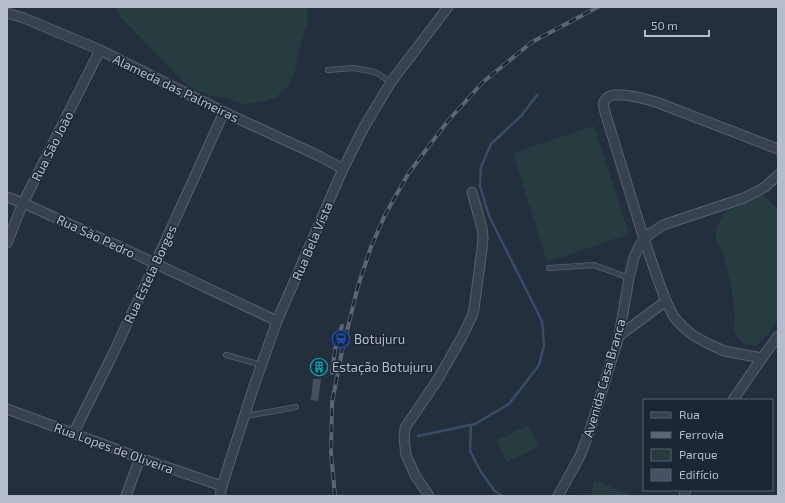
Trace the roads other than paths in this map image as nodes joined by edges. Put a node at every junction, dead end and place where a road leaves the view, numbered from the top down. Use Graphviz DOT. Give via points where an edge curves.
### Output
graph roads {
  1 [pos="448,7"];
  2 [pos="7,13"];
  3 [pos="100,50"];
  4 [pos="328,70"];
  5 [pos="391,82"];
  6 [pos="224,112"];
  7 [pos="778,149"];
  8 [pos="343,169"];
  9 [pos="778,175"];
  10 [pos="472,192"];
  11 [pos="7,197"];
  12 [pos="23,203"];
  13 [pos="644,239"];
  14 [pos="7,242"];
  15 [pos="155,264"];
  16 [pos="549,268"];
  17 [pos="629,278"];
  18 [pos="666,301"];
  19 [pos="277,321"];
  20 [pos="619,336"];
  21 [pos="778,336"];
  22 [pos="226,356"];
  23 [pos="762,358"];
  24 [pos="262,365"];
  25 [pos="734,399"];
  26 [pos="296,407"];
  27 [pos="7,409"];
  28 [pos="245,416"];
  29 [pos="73,434"];
  30 [pos="140,458"];
  31 [pos="222,486"];
  32 [pos="126,496"];
  33 [pos="220,496"];
  34 [pos="429,496"];
  35 [pos="558,496"];
  1 -- 5 [label="street, Rua Bela Vista"];
  2 -- 3 [label="street, Alameda das Palmeiras"];
  3 -- 6 [label="street, Alameda das Palmeiras"];
  3 -- 12 [label="street, Rua São João"];
  4 -- 5 [label="lane" via="354,68 375,72"];
  5 -- 8 [label="street, Rua Bela Vista" via="364,126"];
  6 -- 8 [label="street, Alameda das Palmeiras"];
  6 -- 15 [label="street, Rua Estela Borges"];
  7 -- 13 [label="street" via="643,98 620,95 606,98 603,103 605,112"];
  8 -- 19 [label="street, Rua Bela Vista"];
  9 -- 13 [label="street, Avenida Casa Branca" via="764,187 744,198 663,225"];
  10 -- 34 [label="street" via="483,238 474,309 462,337 438,379 405,428 406,456"];
  11 -- 12 [label="street, Rua São Pedro"];
  12 -- 14 [label="street, Rua São João"];
  12 -- 15 [label="street, Rua São Pedro"];
  13 -- 17 [label="street, Avenida Casa Branca" via="634,257"];
  13 -- 18 [label="street"];
  15 -- 19 [label="street, Rua São Pedro"];
  15 -- 29 [label="street, Rua Estela Borges"];
  16 -- 17 [label="lane" via="594,266"];
  17 -- 20 [label="street, Avenida Casa Branca"];
  18 -- 20 [label="street"];
  18 -- 23 [label="street" via="674,317 694,336 724,351"];
  19 -- 24 [label="street, Rua Bela Vista"];
  20 -- 35 [label="street, Avenida Casa Branca" via="586,442"];
  21 -- 23 [label="street"];
  22 -- 24 [label="lane"];
  23 -- 25 [label="street"];
  24 -- 28 [label="street, Rua Bela Vista"];
  26 -- 28 [label="lane"];
  27 -- 29 [label="street, Rua Lopes de Oliveira"];
  28 -- 31 [label="street, Rua Bela Vista"];
  29 -- 30 [label="street, Rua Lopes de Oliveira"];
  30 -- 31 [label="street, Rua Lopes de Oliveira"];
  30 -- 32 [label="street"];
  31 -- 33 [label="street, Rua Bela Vista"];
}
